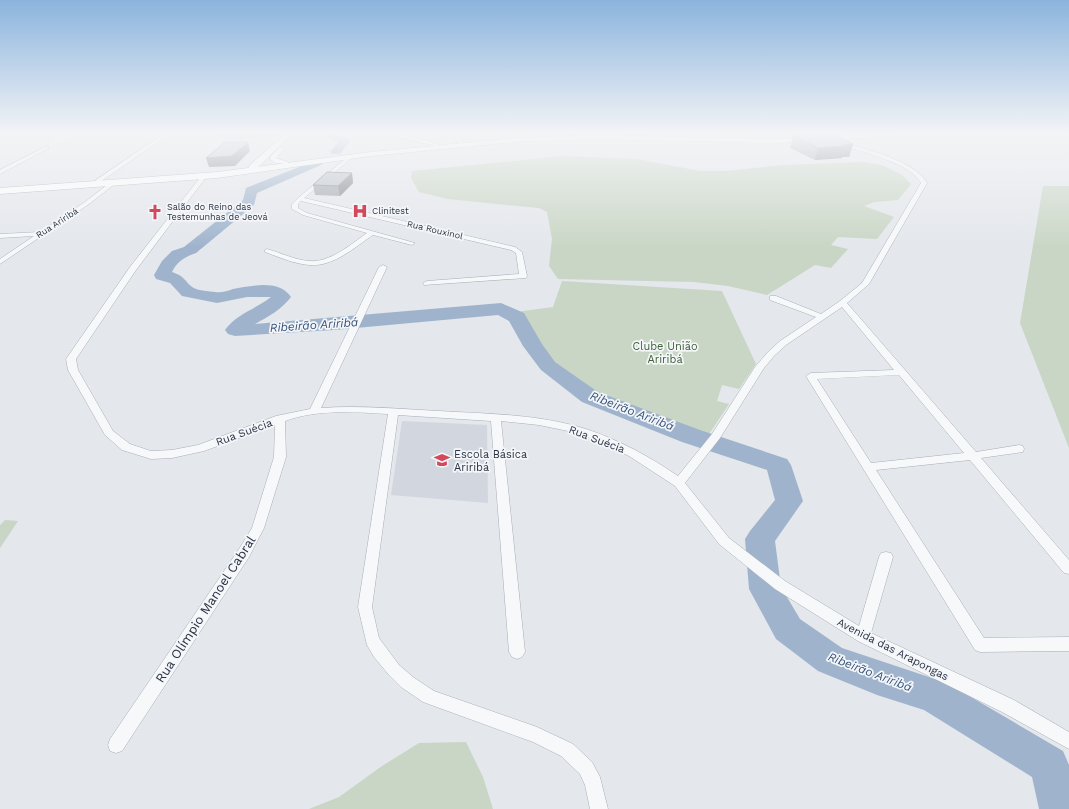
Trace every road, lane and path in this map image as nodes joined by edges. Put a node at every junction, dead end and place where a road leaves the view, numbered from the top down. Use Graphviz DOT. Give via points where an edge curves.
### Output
graph roads {
  1 [pos="113,171"];
  2 [pos="226,171"];
  3 [pos="240,171"];
  4 [pos="334,171"];
  5 [pos="912,171"];
  6 [pos="204,176"];
  7 [pos="98,181"];
  8 [pos="113,183"];
  9 [pos="0,189"];
  10 [pos="300,199"];
  11 [pos="373,232"];
  12 [pos="40,234"];
  13 [pos="0,236"];
  14 [pos="412,243"];
  15 [pos="267,251"];
  16 [pos="0,262"];
  17 [pos="383,267"];
  18 [pos="427,283"];
  19 [pos="773,298"];
  20 [pos="843,303"];
  21 [pos="822,317"];
  22 [pos="902,372"];
  23 [pos="314,411"];
  24 [pos="393,412"];
  25 [pos="280,418"];
  26 [pos="496,418"];
  27 [pos="1019,449"];
  28 [pos="973,456"];
  29 [pos="868,467"];
  30 [pos="680,483"];
  31 [pos="886,557"];
  32 [pos="1069,569"];
  33 [pos="863,636"];
  34 [pos="1069,644"];
  35 [pos="517,652"];
  36 [pos="1069,741"];
  37 [pos="116,745"];
  38 [pos="599,809"];
  1 -- 7 [label="street"];
  2 -- 7 [label="main road"];
  3 -- 6 [label="main road"];
  4 -- 10 [label="street"];
  5 -- 20 [label="street" via="921,176 924,182 868,279"];
  6 -- 8 [label="main road"];
  6 -- 25 [label="street, Rua Suécia" via="121,285 75,352 71,365 109,433 126,447 151,455 200,448"];
  7 -- 9 [label="main road"];
  8 -- 9 [label="main road"];
  8 -- 12 [label="street, Rua Ariribá"];
  10 -- 11 [label="street" via="294,207 305,214"];
  10 -- 18 [label="street, Rua Rouxinol" via="513,248 519,252 523,276"];
  11 -- 14 [label="street"];
  11 -- 15 [label="street" via="338,255 320,262 310,263"];
  12 -- 13 [label="street"];
  12 -- 16 [label="street, Rua Ariribá"];
  17 -- 23 [label="street"];
  19 -- 21 [label="street"];
  20 -- 21 [label="street"];
  20 -- 22 [label="street"];
  21 -- 30 [label="street" via="771,354 716,436"];
  22 -- 28 [label="street"];
  22 -- 29 [label="street" via="811,376"];
  23 -- 24 [label="street, Rua Suécia" via="344,409"];
  23 -- 25 [label="street, Rua Suécia"];
  24 -- 26 [label="street, Rua Suécia"];
  24 -- 38 [label="street" via="365,607 372,640 394,670 429,697 537,735 567,750 586,768 594,783"];
  25 -- 37 [label="street, Rua Olímpio Manoel Cabral" via="280,457 258,528"];
  26 -- 30 [label="street, Rua Suécia" via="550,424 585,432 642,458"];
  26 -- 35 [label="street"];
  27 -- 28 [label="street"];
  28 -- 29 [label="street"];
  28 -- 32 [label="street"];
  29 -- 34 [label="street" via="980,645"];
  30 -- 33 [label="street, Avenida das Arapongas" via="714,530 741,555 780,585"];
  31 -- 33 [label="street"];
  33 -- 36 [label="street, Avenida das Arapongas" via="1008,706"];
}
